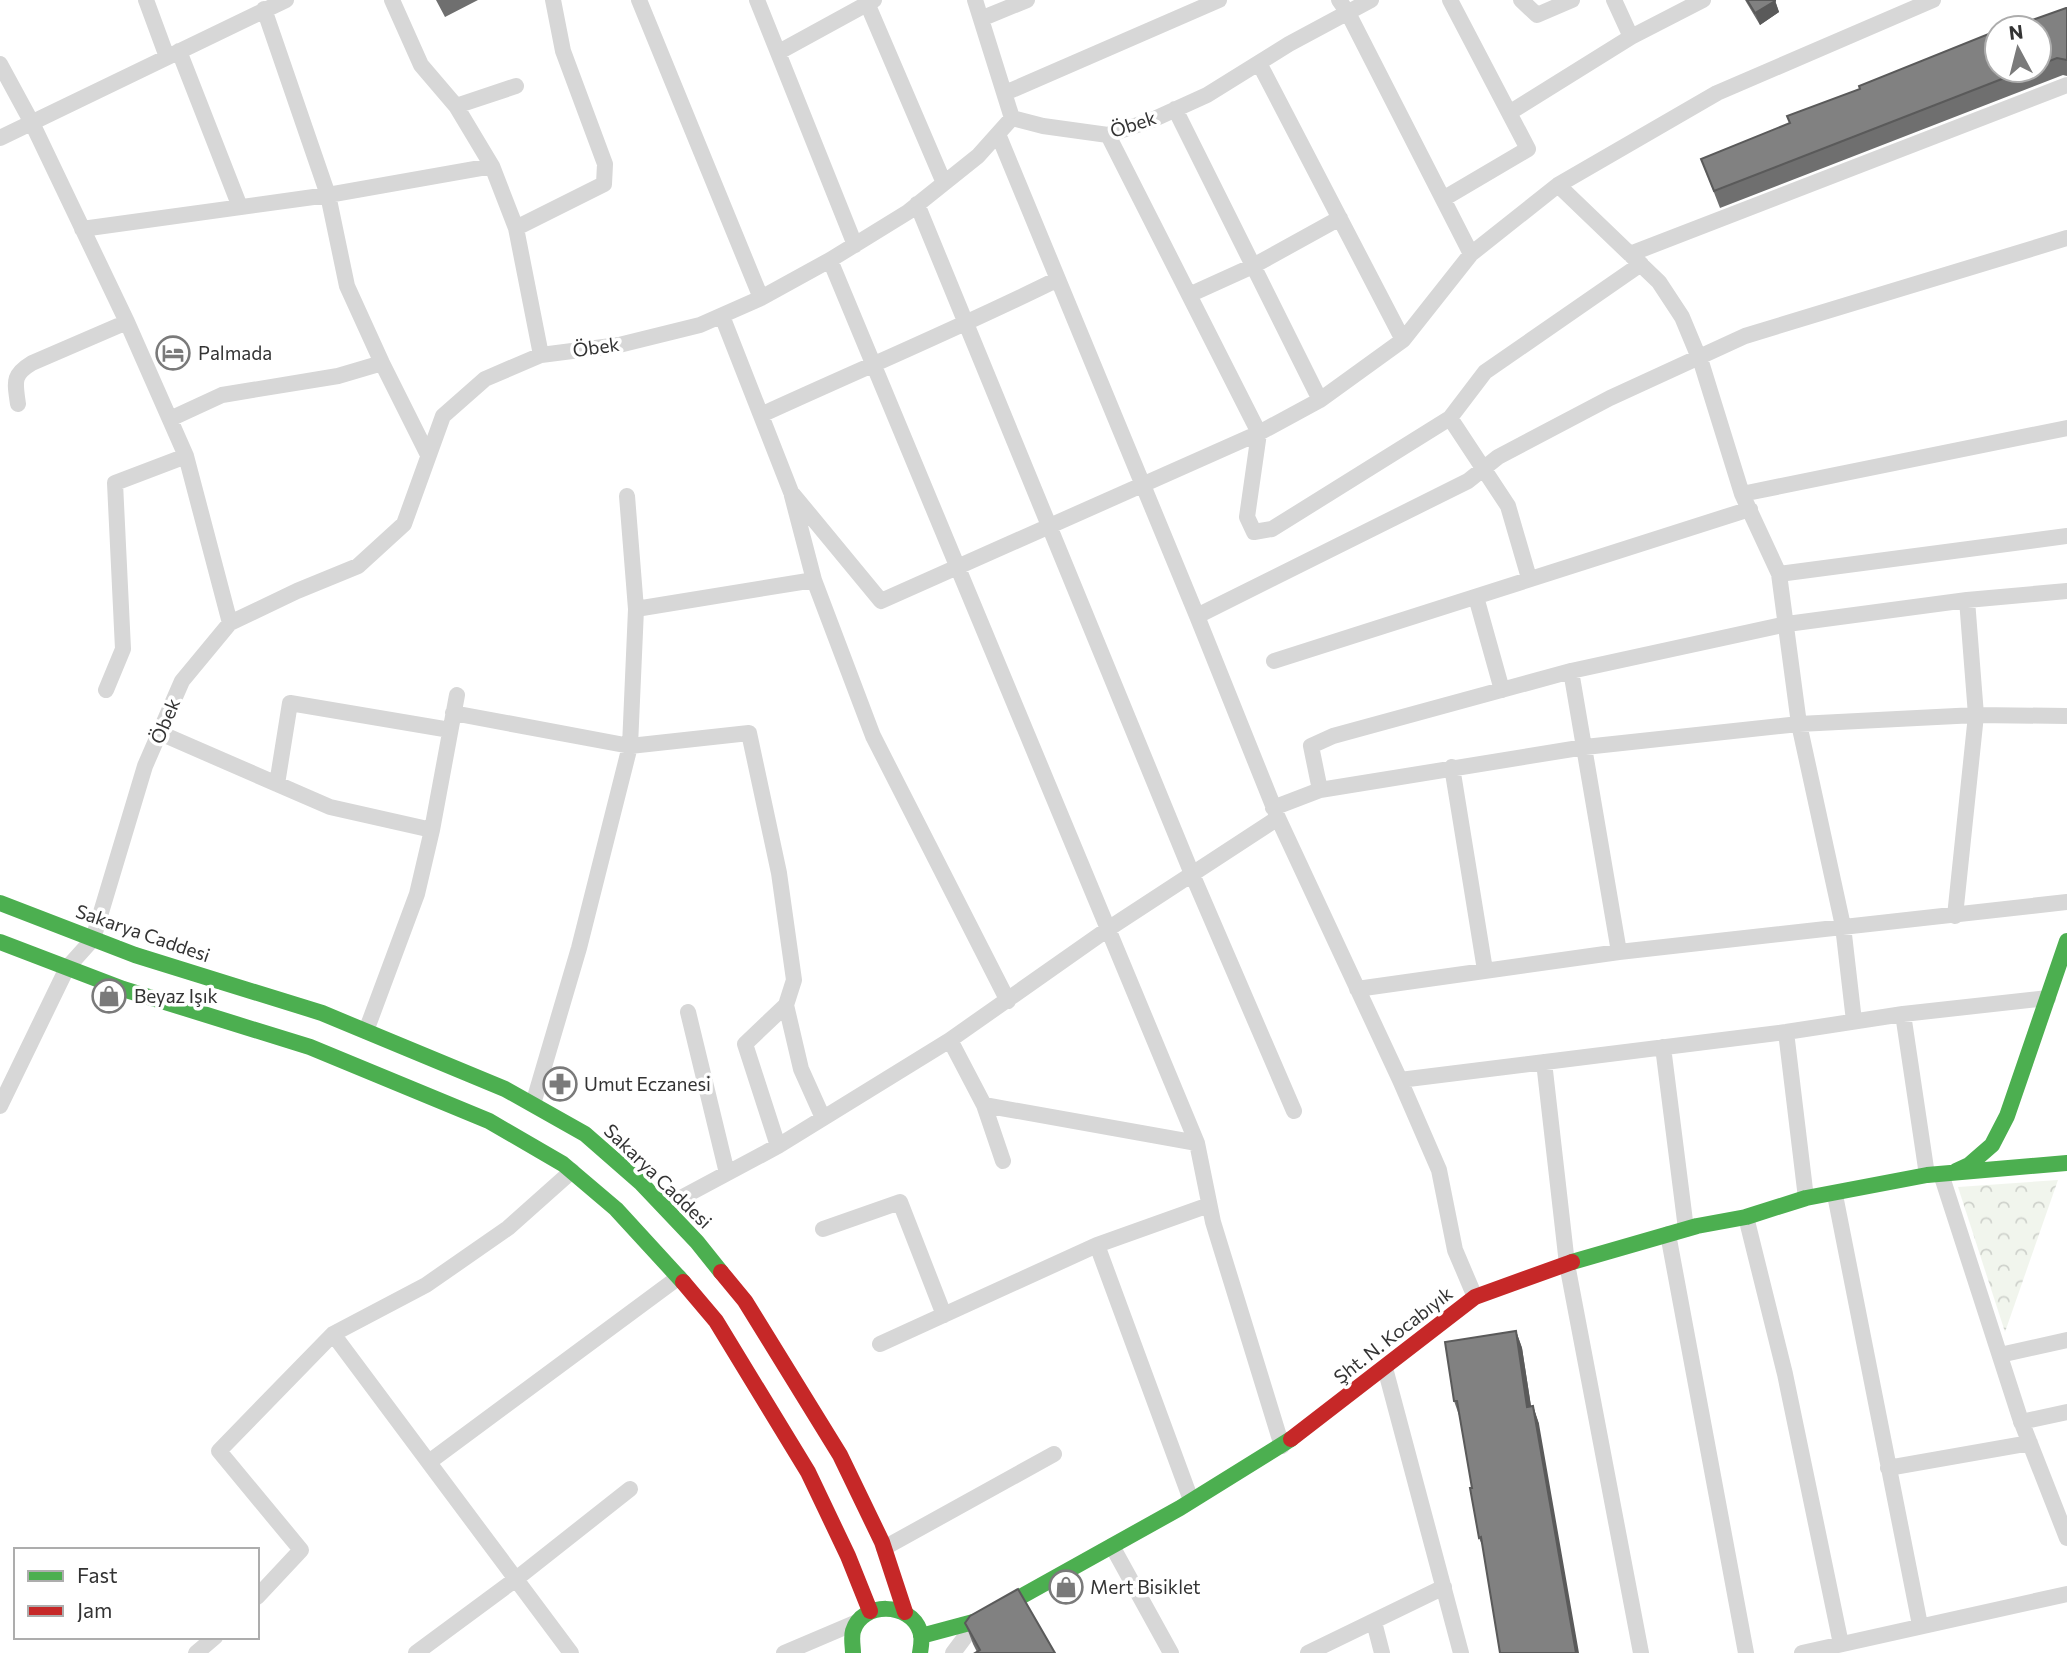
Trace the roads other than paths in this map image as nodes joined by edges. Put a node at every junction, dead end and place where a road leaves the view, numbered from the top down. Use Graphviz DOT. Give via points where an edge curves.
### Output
graph roads {
  1 [pos="146,0"];
  2 [pos="392,0"];
  3 [pos="554,0"];
  4 [pos="639,0"];
  5 [pos="757,0"];
  6 [pos="975,0"];
  7 [pos="1027,0"];
  8 [pos="1219,0"];
  9 [pos="1371,0"];
  10 [pos="1450,0"];
  11 [pos="1521,0"];
  12 [pos="1572,0"];
  13 [pos="1614,0"];
  14 [pos="1703,0"];
  15 [pos="1933,0"];
  16 [pos="870,2"];
  17 [pos="274,4"];
  18 [pos="1915,4"];
  19 [pos="1343,6"];
  20 [pos="983,18"];
  21 [pos="1631,37"];
  22 [pos="779,52"];
  23 [pos="173,54"];
  24 [pos="1259,63"];
  25 [pos="0,64"];
  26 [pos="2067,85"];
  27 [pos="516,86"];
  28 [pos="1005,93"];
  29 [pos="457,106"];
  30 [pos="1175,109"];
  31 [pos="1509,113"];
  32 [pos="1013,118"];
  33 [pos="32,123"];
  34 [pos="998,134"];
  35 [pos="1108,135"];
  36 [pos="0,138"];
  37 [pos="492,166"];
  38 [pos="944,183"];
  39 [pos="1558,185"];
  40 [pos="328,195"];
  41 [pos="1443,199"];
  42 [pos="917,204"];
  43 [pos="240,207"];
  44 [pos="1340,218"];
  45 [pos="516,228"];
  46 [pos="82,229"];
  47 [pos="2067,239"];
  48 [pos="855,245"];
  49 [pos="1471,254"];
  50 [pos="1636,259"];
  51 [pos="830,260"];
  52 [pos="1253,266"];
  53 [pos="1056,280"];
  54 [pos="1189,295"];
  55 [pos="761,298"];
  56 [pos="722,316"];
  57 [pos="127,323"];
  58 [pos="967,324"];
  59 [pos="1403,340"];
  60 [pos="541,355"];
  61 [pos="1699,357"];
  62 [pos="382,363"];
  63 [pos="874,363"];
  64 [pos="1320,400"];
  65 [pos="18,404"];
  66 [pos="761,415"];
  67 [pos="1450,418"];
  68 [pos="170,419"];
  69 [pos="2067,428"];
  70 [pos="1259,433"];
  71 [pos="428,455"];
  72 [pos="186,456"];
  73 [pos="1484,467"];
  74 [pos="1141,484"];
  75 [pos="791,492"];
  76 [pos="1742,494"];
  77 [pos="627,496"];
  78 [pos="1750,509"];
  79 [pos="1050,525"];
  80 [pos="2067,536"];
  81 [pos="958,566"];
  82 [pos="1779,575"];
  83 [pos="1529,578"];
  84 [pos="814,580"];
  85 [pos="2067,591"];
  86 [pos="1476,597"];
  87 [pos="1967,600"];
  88 [pos="636,609"];
  89 [pos="1197,616"];
  90 [pos="230,623"];
  91 [pos="1787,624"];
  92 [pos="1274,661"];
  93 [pos="1571,671"];
  94 [pos="106,690"];
  95 [pos="1502,690"];
  96 [pos="457,695"];
  97 [pos="453,713"];
  98 [pos="1976,715"];
  99 [pos="2067,716"];
  100 [pos="1799,724"];
  101 [pos="450,730"];
  102 [pos="159,733"];
  103 [pos="630,746"];
  104 [pos="1586,747"];
  105 [pos="1452,767"];
  106 [pos="277,785"];
  107 [pos="1320,790"];
  108 [pos="1276,813"];
  109 [pos="432,830"];
  110 [pos="1192,874"];
  111 [pos="2067,902"];
  112 [pos="0,903"];
  113 [pos="1955,916"];
  114 [pos="1843,926"];
  115 [pos="1108,929"];
  116 [pos="93,939"];
  117 [pos="2067,941"];
  118 [pos="0,942"];
  119 [pos="1619,951"];
  120 [pos="67,968"];
  121 [pos="1485,970"];
  122 [pos="1357,989"];
  123 [pos="2048,998"];
  124 [pos="1008,1001"];
  125 [pos="786,1004"];
  126 [pos="688,1012"];
  127 [pos="1903,1014"];
  128 [pos="1854,1021"];
  129 [pos="366,1031"];
  130 [pos="1786,1032"];
  131 [pos="950,1040"];
  132 [pos="1663,1047"];
  133 [pos="1545,1062"];
  134 [pos="1400,1080"];
  135 [pos="533,1104"];
  136 [pos="984,1105"];
  137 [pos="0,1106"];
  138 [pos="1294,1111"];
  139 [pos="823,1118"];
  140 [pos="1198,1143"];
  141 [pos="778,1146"];
  142 [pos="1003,1161"];
  143 [pos="2067,1163"];
  144 [pos="572,1171"];
  145 [pos="727,1174"];
  146 [pos="1934,1174"];
  147 [pos="1835,1195"];
  148 [pos="1806,1198"];
  149 [pos="1209,1205"];
  150 [pos="664,1207"];
  151 [pos="1746,1217"];
  152 [pos="823,1229"];
  153 [pos="1686,1229"];
  154 [pos="1668,1234"];
  155 [pos="1097,1245"];
  156 [pos="1567,1264"];
  157 [pos="679,1277"];
  158 [pos="1475,1297"];
  159 [pos="944,1314"];
  160 [pos="333,1334"];
  161 [pos="2067,1340"];
  162 [pos="880,1344"];
  163 [pos="2000,1355"];
  164 [pos="1385,1368"];
  165 [pos="2067,1412"];
  166 [pos="2021,1422"];
  167 [pos="2030,1443"];
  168 [pos="1282,1446"];
  169 [pos="1054,1454"];
  170 [pos="429,1462"];
  171 [pos="1888,1468"];
  172 [pos="630,1489"];
  173 [pos="2059,1497"];
  174 [pos="1191,1500"];
  175 [pos="2067,1538"];
  176 [pos="1112,1546"];
  177 [pos="884,1548"];
  178 [pos="516,1579"];
  179 [pos="1444,1587"];
  180 [pos="2067,1594"];
  181 [pos="259,1595"];
  182 [pos="905,1612"];
  183 [pos="863,1616"];
  184 [pos="978,1621"];
  185 [pos="1374,1622"];
  186 [pos="1920,1625"];
  187 [pos="921,1636"];
  188 [pos="213,1639"];
  189 [pos="1841,1644"];
  190 [pos="196,1653"];
  191 [pos="416,1653"];
  192 [pos="571,1653"];
  193 [pos="784,1653"];
  194 [pos="853,1653"];
  195 [pos="920,1653"];
  196 [pos="953,1653"];
  197 [pos="1171,1653"];
  198 [pos="1308,1653"];
  199 [pos="1382,1653"];
  200 [pos="1461,1653"];
  201 [pos="1642,1653"];
  202 [pos="1746,1653"];
  203 [pos="1802,1653"];
  1 -- 23 [label="street"];
  2 -- 29 [label="street" via="421,65"];
  3 -- 45 [label="street" via="563,51 605,164 604,184"];
  4 -- 55 [label="street"];
  5 -- 22 [label="street"];
  6 -- 20 [label="street"];
  7 -- 20 [label="street"];
  8 -- 28 [label="street"];
  9 -- 19 [label="street, Öbek"];
  10 -- 31 [label="street"];
  11 -- 12 [label="street" via="1537,15"];
  13 -- 21 [label="street"];
  14 -- 21 [label="street"];
  15 -- 18 [label="street"];
  16 -- 22 [label="street"];
  16 -- 38 [label="street"];
  17 -- 23 [label="street"];
  17 -- 40 [label="street"];
  18 -- 39 [label="street" via="1717,93"];
  19 -- 24 [label="street, Öbek"];
  19 -- 41 [label="street"];
  20 -- 28 [label="street"];
  21 -- 31 [label="street"];
  22 -- 48 [label="street"];
  23 -- 33 [label="street"];
  23 -- 43 [label="street"];
  24 -- 30 [label="street, Öbek"];
  24 -- 44 [label="street"];
  25 -- 33 [label="street"];
  26 -- 50 [label="street"];
  27 -- 29 [label="street"];
  28 -- 32 [label="street"];
  29 -- 37 [label="street"];
  30 -- 35 [label="street, Öbek"];
  30 -- 52 [label="street"];
  31 -- 41 [label="street" via="1528,149"];
  32 -- 34 [label="street, Öbek"];
  32 -- 35 [label="street, Öbek"];
  33 -- 36 [label="street"];
  33 -- 46 [label="street"];
  34 -- 38 [label="street, Öbek"];
  34 -- 53 [label="street"];
  35 -- 54 [label="street"];
  37 -- 40 [label="street"];
  37 -- 45 [label="street"];
  38 -- 42 [label="street, Öbek"];
  39 -- 49 [label="street"];
  39 -- 50 [label="street"];
  40 -- 43 [label="street"];
  40 -- 62 [label="street" via="347,286"];
  41 -- 49 [label="street"];
  42 -- 48 [label="street, Öbek"];
  42 -- 58 [label="street"];
  43 -- 46 [label="street"];
  44 -- 52 [label="street"];
  44 -- 59 [label="street"];
  45 -- 60 [label="street"];
  46 -- 57 [label="street"];
  47 -- 61 [label="street" via="1745,336"];
  48 -- 51 [label="street, Öbek"];
  49 -- 59 [label="street"];
  50 -- 61 [label="street" via="1659,282 1682,317"];
  50 -- 67 [label="street" via="1485,372"];
  51 -- 55 [label="street, Öbek"];
  51 -- 63 [label="street"];
  52 -- 54 [label="street"];
  52 -- 64 [label="street"];
  53 -- 58 [label="street"];
  53 -- 74 [label="street"];
  54 -- 70 [label="street"];
  55 -- 56 [label="street, Öbek"];
  56 -- 60 [label="street, Öbek" via="619,345"];
  56 -- 66 [label="street"];
  57 -- 65 [label="street" via="19,371 15,382"];
  57 -- 68 [label="street"];
  58 -- 63 [label="street"];
  58 -- 79 [label="street"];
  59 -- 64 [label="street"];
  60 -- 71 [label="street, Öbek" via="485,379 443,416"];
  61 -- 73 [label="street" via="1610,397"];
  61 -- 76 [label="street"];
  62 -- 68 [label="street" via="338,376 222,394"];
  62 -- 71 [label="street"];
  63 -- 66 [label="street"];
  63 -- 81 [label="street"];
  64 -- 70 [label="street"];
  66 -- 75 [label="street"];
  67 -- 70 [label="street" via="1272,529 1254,532 1247,517"];
  67 -- 73 [label="street"];
  68 -- 72 [label="street"];
  69 -- 76 [label="street"];
  70 -- 74 [label="street"];
  71 -- 90 [label="street, Öbek" via="404,524 358,566"];
  72 -- 90 [label="street"];
  72 -- 94 [label="street" via="114,483 123,649"];
  73 -- 83 [label="street" via="1508,506"];
  73 -- 89 [label="street" via="1468,481"];
  74 -- 79 [label="street"];
  74 -- 89 [label="street"];
  75 -- 81 [label="street" via="881,601"];
  75 -- 84 [label="street"];
  76 -- 78 [label="street"];
  77 -- 88 [label="street"];
  78 -- 82 [label="street"];
  78 -- 83 [label="street"];
  79 -- 81 [label="street"];
  79 -- 110 [label="street"];
  80 -- 82 [label="street"];
  81 -- 115 [label="street"];
  82 -- 91 [label="street"];
  83 -- 86 [label="street"];
  84 -- 88 [label="street"];
  84 -- 124 [label="street" via="873,736"];
  85 -- 87 [label="street"];
  86 -- 92 [label="street"];
  86 -- 95 [label="street"];
  87 -- 91 [label="street"];
  87 -- 98 [label="street"];
  88 -- 103 [label="street"];
  89 -- 108 [label="street"];
  90 -- 102 [label="street, Öbek" via="182,681"];
  91 -- 93 [label="street"];
  91 -- 100 [label="street"];
  93 -- 95 [label="street"];
  93 -- 104 [label="street"];
  95 -- 107 [label="street" via="1311,746"];
  96 -- 97 [label="street"];
  97 -- 101 [label="street"];
  97 -- 103 [label="street"];
  98 -- 99 [label="street"];
  98 -- 100 [label="street"];
  98 -- 113 [label="street"];
  100 -- 104 [label="street"];
  100 -- 114 [label="street"];
  101 -- 106 [label="street" via="290,704"];
  101 -- 109 [label="street"];
  102 -- 106 [label="street"];
  102 -- 116 [label="street, Öbek"];
  103 -- 125 [label="street" via="749,733 779,873 794,980"];
  103 -- 135 [label="street" via="579,948"];
  104 -- 105 [label="street"];
  104 -- 119 [label="street"];
  105 -- 107 [label="street"];
  105 -- 121 [label="street"];
  106 -- 109 [label="street" via="330,807"];
  107 -- 108 [label="street"];
  108 -- 110 [label="street"];
  108 -- 122 [label="street"];
  109 -- 129 [label="street" via="417,894"];
  110 -- 115 [label="street"];
  110 -- 138 [label="street"];
  111 -- 113 [label="street"];
  112 -- 116 [label="main road, Sakarya Caddesi"];
  113 -- 114 [label="street"];
  114 -- 119 [label="street"];
  114 -- 128 [label="street"];
  115 -- 124 [label="street"];
  115 -- 140 [label="street"];
  116 -- 120 [label="street, Öbek"];
  116 -- 129 [label="main road, Sakarya Caddesi"];
  117 -- 123 [label="main road"];
  118 -- 120 [label="main road"];
  119 -- 121 [label="street"];
  120 -- 137 [label="street, Öbek"];
  120 -- 144 [label="main road" via="310,1047 489,1121"];
  121 -- 122 [label="street"];
  122 -- 134 [label="street"];
  123 -- 127 [label="street"];
  123 -- 146 [label="main road" via="2007,1116 1992,1145 1959,1171"];
  124 -- 131 [label="street"];
  125 -- 139 [label="street" via="801,1069"];
  125 -- 141 [label="street" via="745,1044"];
  126 -- 145 [label="street"];
  127 -- 128 [label="street"];
  127 -- 146 [label="street"];
  128 -- 130 [label="street"];
  129 -- 135 [label="main road, Sakarya Caddesi"];
  130 -- 132 [label="street"];
  130 -- 148 [label="street"];
  131 -- 136 [label="street"];
  131 -- 139 [label="street"];
  132 -- 133 [label="street"];
  132 -- 153 [label="street"];
  133 -- 134 [label="street"];
  133 -- 156 [label="street"];
  134 -- 158 [label="street" via="1439,1170 1455,1250"];
  135 -- 150 [label="main road, Sakarya Caddesi" via="584,1134"];
  136 -- 140 [label="street"];
  136 -- 142 [label="street"];
  139 -- 141 [label="street"];
  140 -- 149 [label="street"];
  141 -- 145 [label="street"];
  143 -- 146 [label="main road, Şht. N. Kocabıyık"];
  144 -- 157 [label="main road" via="616,1209"];
  144 -- 160 [label="street" via="508,1228 436,1278"];
  145 -- 150 [label="street"];
  146 -- 147 [label="main road, Şht. N. Kocabıyık"];
  146 -- 163 [label="street"];
  147 -- 148 [label="main road, Şht. N. Kocabıyık"];
  147 -- 171 [label="street"];
  148 -- 151 [label="main road, Şht. N. Kocabıyık"];
  149 -- 155 [label="street"];
  149 -- 168 [label="street"];
  150 -- 177 [label="main road, Sakarya Caddesi" via="745,1301 840,1455"];
  151 -- 153 [label="main road, Şht. N. Kocabıyık"];
  151 -- 189 [label="street"];
  152 -- 159 [label="street" via="900,1202"];
  153 -- 154 [label="main road, Şht. N. Kocabıyık"];
  154 -- 156 [label="main road, Şht. N. Kocabıyık"];
  154 -- 202 [label="street"];
  155 -- 159 [label="street"];
  155 -- 174 [label="street"];
  156 -- 158 [label="main road, Şht. N. Kocabıyık"];
  156 -- 201 [label="street"];
  157 -- 170 [label="street"];
  157 -- 183 [label="main road" via="716,1321 808,1472 848,1556"];
  158 -- 164 [label="main road, Şht. N. Kocabıyık"];
  159 -- 162 [label="street"];
  160 -- 170 [label="street"];
  160 -- 181 [label="street" via="219,1451 301,1550"];
  161 -- 163 [label="street"];
  163 -- 166 [label="street"];
  164 -- 168 [label="main road, Şht. N. Kocabıyık"];
  164 -- 179 [label="street"];
  165 -- 166 [label="street"];
  166 -- 167 [label="street"];
  167 -- 171 [label="street"];
  167 -- 173 [label="street"];
  168 -- 174 [label="main road, Şht. N. Kocabıyık"];
  169 -- 177 [label="street"];
  170 -- 178 [label="street"];
  171 -- 186 [label="street"];
  172 -- 178 [label="street"];
  173 -- 175 [label="street"];
  174 -- 176 [label="main road, Şht. N. Kocabıyık"];
  176 -- 184 [label="main road, Şht. N. Kocabıyık"];
  176 -- 197 [label="street"];
  177 -- 182 [label="main road, Sakarya Caddesi"];
  178 -- 191 [label="street"];
  178 -- 192 [label="street"];
  179 -- 185 [label="street"];
  179 -- 200 [label="street"];
  180 -- 186 [label="street"];
  182 -- 183 [label="main road" via="882,1607"];
  182 -- 187 [label="main road, Sakarya Caddesi" via="915,1620"];
  183 -- 193 [label="street"];
  183 -- 194 [label="main road" via="852,1633"];
  184 -- 187 [label="main road, Şht. N. Kocabıyık"];
  184 -- 196 [label="street"];
  185 -- 198 [label="street"];
  185 -- 199 [label="street"];
  186 -- 189 [label="street"];
  187 -- 195 [label="main road"];
  188 -- 190 [label="street"];
  189 -- 203 [label="street"];
}
